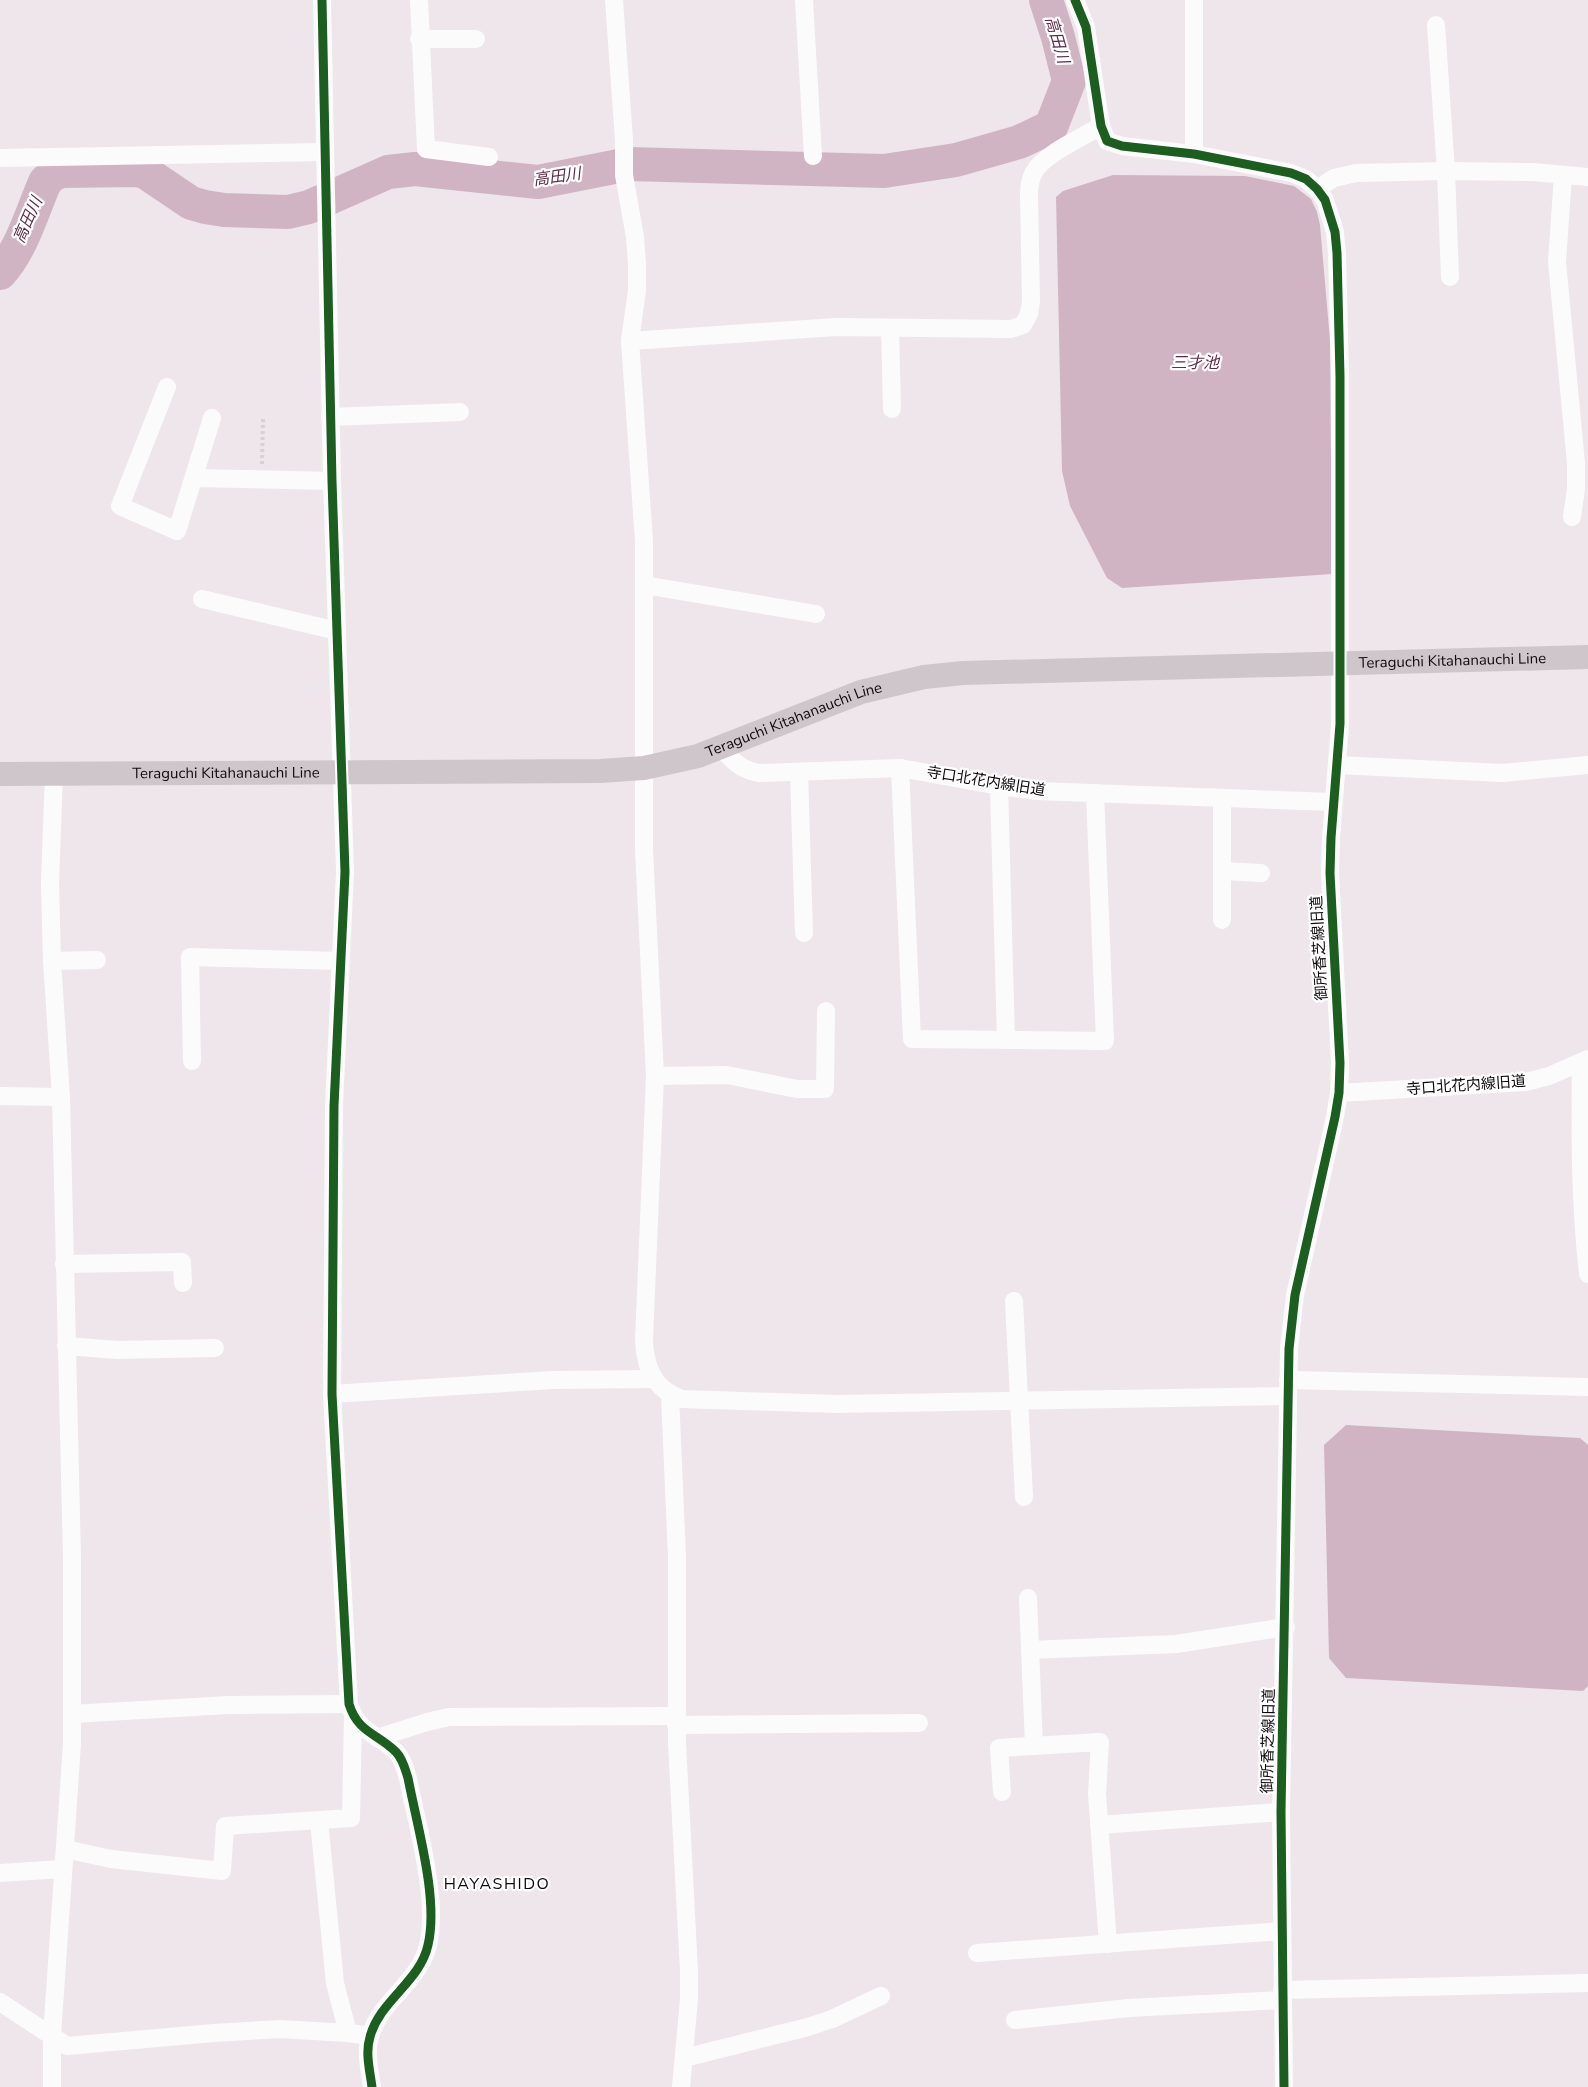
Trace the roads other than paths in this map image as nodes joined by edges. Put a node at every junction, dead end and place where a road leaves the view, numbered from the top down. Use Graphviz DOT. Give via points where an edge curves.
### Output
graph roads {
  1 [pos="322,0"];
  2 [pos="419,0"];
  3 [pos="614,0"];
  4 [pos="804,0"];
  5 [pos="1075,0"];
  6 [pos="1194,0"];
  7 [pos="1436,25"];
  8 [pos="419,39"];
  9 [pos="476,39"];
  10 [pos="1101,126"];
  11 [pos="324,153"];
  12 [pos="1194,154"];
  13 [pos="813,156"];
  14 [pos="489,157"];
  15 [pos="0,158"];
  16 [pos="1446,171"];
  17 [pos="1563,175"];
  18 [pos="1588,177"];
  19 [pos="1317,189"];
  20 [pos="1450,277"];
  21 [pos="891,328"];
  22 [pos="630,340"];
  23 [pos="167,387"];
  24 [pos="892,409"];
  25 [pos="460,412"];
  26 [pos="330,417"];
  27 [pos="212,418"];
  28 [pos="194,478"];
  29 [pos="332,481"];
  30 [pos="1572,518"];
  31 [pos="644,585"];
  32 [pos="202,599"];
  33 [pos="816,614"];
  34 [pos="337,631"];
  35 [pos="1588,657"];
  36 [pos="1340,664"];
  37 [pos="720,748"];
  38 [pos="1337,765"];
  39 [pos="1588,765"];
  40 [pos="644,768"];
  41 [pos="900,768"];
  42 [pos="342,772"];
  43 [pos="800,772"];
  44 [pos="54,773"];
  45 [pos="0,774"];
  46 [pos="999,786"];
  47 [pos="1095,793"];
  48 [pos="1222,798"];
  49 [pos="1333,802"];
  50 [pos="1222,871"];
  51 [pos="1261,873"];
  52 [pos="1222,920"];
  53 [pos="804,933"];
  54 [pos="97,960"];
  55 [pos="52,961"];
  56 [pos="341,962"];
  57 [pos="826,1011"];
  58 [pos="1006,1040"];
  59 [pos="1585,1060"];
  60 [pos="192,1061"];
  61 [pos="655,1076"];
  62 [pos="1339,1093"];
  63 [pos="0,1096"];
  64 [pos="61,1097"];
  65 [pos="1584,1165"];
  66 [pos="64,1264"];
  67 [pos="1588,1274"];
  68 [pos="183,1283"];
  69 [pos="1014,1301"];
  70 [pos="66,1346"];
  71 [pos="215,1348"];
  72 [pos="654,1378"];
  73 [pos="1588,1387"];
  74 [pos="1288,1388"];
  75 [pos="332,1394"];
  76 [pos="670,1395"];
  77 [pos="1018,1401"];
  78 [pos="1024,1497"];
  79 [pos="1028,1598"];
  80 [pos="1286,1628"];
  81 [pos="1030,1650"];
  82 [pos="351,1710"];
  83 [pos="72,1714"];
  84 [pos="676,1720"];
  85 [pos="919,1723"];
  86 [pos="377,1738"];
  87 [pos="1034,1746"];
  88 [pos="1002,1792"];
  89 [pos="1281,1812"];
  90 [pos="320,1821"];
  91 [pos="1099,1825"];
  92 [pos="65,1849"];
  93 [pos="62,1869"];
  94 [pos="0,1873"];
  95 [pos="1282,1931"];
  96 [pos="1108,1944"];
  97 [pos="977,1953"];
  98 [pos="1588,1983"];
  99 [pos="1282,1995"];
  100 [pos="881,1996"];
  101 [pos="0,2002"];
  102 [pos="1015,2020"];
  103 [pos="348,2033"];
  104 [pos="52,2036"];
  105 [pos="370,2036"];
  106 [pos="684,2058"];
  107 [pos="52,2087"];
  108 [pos="372,2087"];
  109 [pos="681,2087"];
  110 [pos="1284,2087"];
  1 -- 11 [label="street"];
  2 -- 8 [label="street"];
  3 -- 22 [label="street" via="624,175 638,264"];
  4 -- 13 [label="street"];
  5 -- 10 [label="street" via="1086,27"];
  6 -- 12 [label="street"];
  7 -- 16 [label="street"];
  8 -- 9 [label="street"];
  8 -- 14 [label="street" via="426,149"];
  10 -- 12 [label="street" via="1107,141 1122,146"];
  10 -- 21 [label="street" via="1045,160 1030,181 1031,302 1023,325 1011,329"];
  11 -- 15 [label="street"];
  11 -- 26 [label="street"];
  12 -- 19 [label="street" via="1291,173"];
  16 -- 17 [label="street"];
  16 -- 19 [label="street" via="1356,173 1334,178"];
  16 -- 20 [label="street"];
  17 -- 18 [label="street"];
  17 -- 30 [label="street" via="1557,262 1576,463"];
  19 -- 36 [label="street, 御所香芝線旧道" via="1330,214 1337,252"];
  21 -- 22 [label="street" via="836,327"];
  21 -- 24 [label="street"];
  22 -- 31 [label="street"];
  23 -- 28 [label="street" via="120,506 177,531"];
  25 -- 26 [label="street"];
  26 -- 29 [label="street"];
  27 -- 28 [label="street"];
  28 -- 29 [label="street"];
  29 -- 34 [label="street"];
  31 -- 33 [label="street"];
  31 -- 40 [label="street"];
  32 -- 34 [label="street"];
  34 -- 42 [label="street"];
  35 -- 36 [label="main road, Teraguchi Kitahanauchi Line"];
  36 -- 37 [label="main road, Teraguchi Kitahanauchi Line" via="924,677 861,692"];
  36 -- 38 [label="street, 御所香芝線旧道"];
  37 -- 40 [label="main road, Teraguchi Kitahanauchi Line"];
  37 -- 43 [label="street, 寺口北花内線旧道" via="746,771"];
  38 -- 39 [label="street" via="1502,773"];
  38 -- 49 [label="street, 御所香芝線旧道"];
  40 -- 42 [label="main road, Teraguchi Kitahanauchi Line"];
  40 -- 61 [label="street"];
  41 -- 43 [label="street, 寺口北花内線旧道"];
  41 -- 46 [label="street, 寺口北花内線旧道"];
  41 -- 58 [label="street" via="912,1039"];
  42 -- 44 [label="main road, Teraguchi Kitahanauchi Line"];
  42 -- 56 [label="street" via="345,872"];
  43 -- 53 [label="street"];
  44 -- 45 [label="main road, Teraguchi Kitahanauchi Line"];
  44 -- 55 [label="street"];
  46 -- 47 [label="street, 寺口北花内線旧道"];
  46 -- 58 [label="street"];
  47 -- 48 [label="street, 寺口北花内線旧道"];
  47 -- 58 [label="street" via="1105,1041"];
  48 -- 49 [label="street, 寺口北花内線旧道"];
  48 -- 50 [label="street"];
  49 -- 62 [label="street, 御所香芝線旧道" via="1330,873"];
  50 -- 51 [label="street"];
  50 -- 52 [label="street"];
  54 -- 55 [label="street"];
  55 -- 64 [label="street"];
  56 -- 60 [label="street" via="190,957"];
  56 -- 75 [label="street" via="334,1106"];
  57 -- 61 [label="street" via="825,1089 797,1089 727,1075"];
  59 -- 62 [label="street, 寺口北花内線旧道" via="1526,1082"];
  59 -- 65 [label="street"];
  61 -- 72 [label="street" via="644,1340 648,1368"];
  62 -- 74 [label="street, 御所香芝線旧道" via="1295,1295"];
  63 -- 64 [label="street"];
  64 -- 66 [label="street"];
  65 -- 67 [label="street" via="1583,1231"];
  66 -- 68 [label="street" via="182,1262"];
  66 -- 70 [label="street"];
  69 -- 77 [label="street"];
  70 -- 71 [label="street" via="118,1350"];
  70 -- 83 [label="street"];
  72 -- 75 [label="street" via="553,1380"];
  72 -- 76 [label="street"];
  73 -- 74 [label="street"];
  74 -- 77 [label="street"];
  74 -- 80 [label="street, 御所香芝線旧道"];
  75 -- 82 [label="street"];
  76 -- 77 [label="street" via="682,1399 780,1403"];
  76 -- 84 [label="street" via="677,1557"];
  77 -- 78 [label="street"];
  79 -- 81 [label="street"];
  80 -- 81 [label="street" via="1176,1644"];
  80 -- 89 [label="street, 御所香芝線旧道"];
  81 -- 87 [label="street"];
  82 -- 83 [label="street" via="228,1705"];
  82 -- 86 [label="street" via="361,1727"];
  82 -- 90 [label="street" via="351,1818"];
  83 -- 92 [label="street"];
  84 -- 85 [label="street"];
  84 -- 86 [label="street" via="449,1717"];
  84 -- 106 [label="street" via="689,1971"];
  86 -- 105 [label="street" via="396,1752 408,1778 431,1895 431,1920 421,1965 388,2004"];
  87 -- 88 [label="street" via="999,1748"];
  87 -- 91 [label="street" via="1100,1742"];
  89 -- 91 [label="street"];
  89 -- 95 [label="street, 御所香芝線旧道"];
  90 -- 92 [label="street" via="225,1826 222,1871 111,1859"];
  90 -- 103 [label="street" via="335,1983"];
  91 -- 96 [label="street"];
  92 -- 93 [label="street"];
  93 -- 94 [label="street"];
  93 -- 104 [label="street"];
  95 -- 96 [label="street"];
  95 -- 99 [label="street, 御所香芝線旧道"];
  96 -- 97 [label="street"];
  98 -- 99 [label="street"];
  99 -- 102 [label="street"];
  99 -- 110 [label="street, 御所香芝線旧道"];
  100 -- 106 [label="street" via="808,2027"];
  101 -- 104 [label="street"];
  103 -- 104 [label="street" via="248,2030 67,2046"];
  103 -- 105 [label="street"];
  104 -- 107 [label="street"];
  105 -- 108 [label="street"];
  106 -- 109 [label="street"];
}
